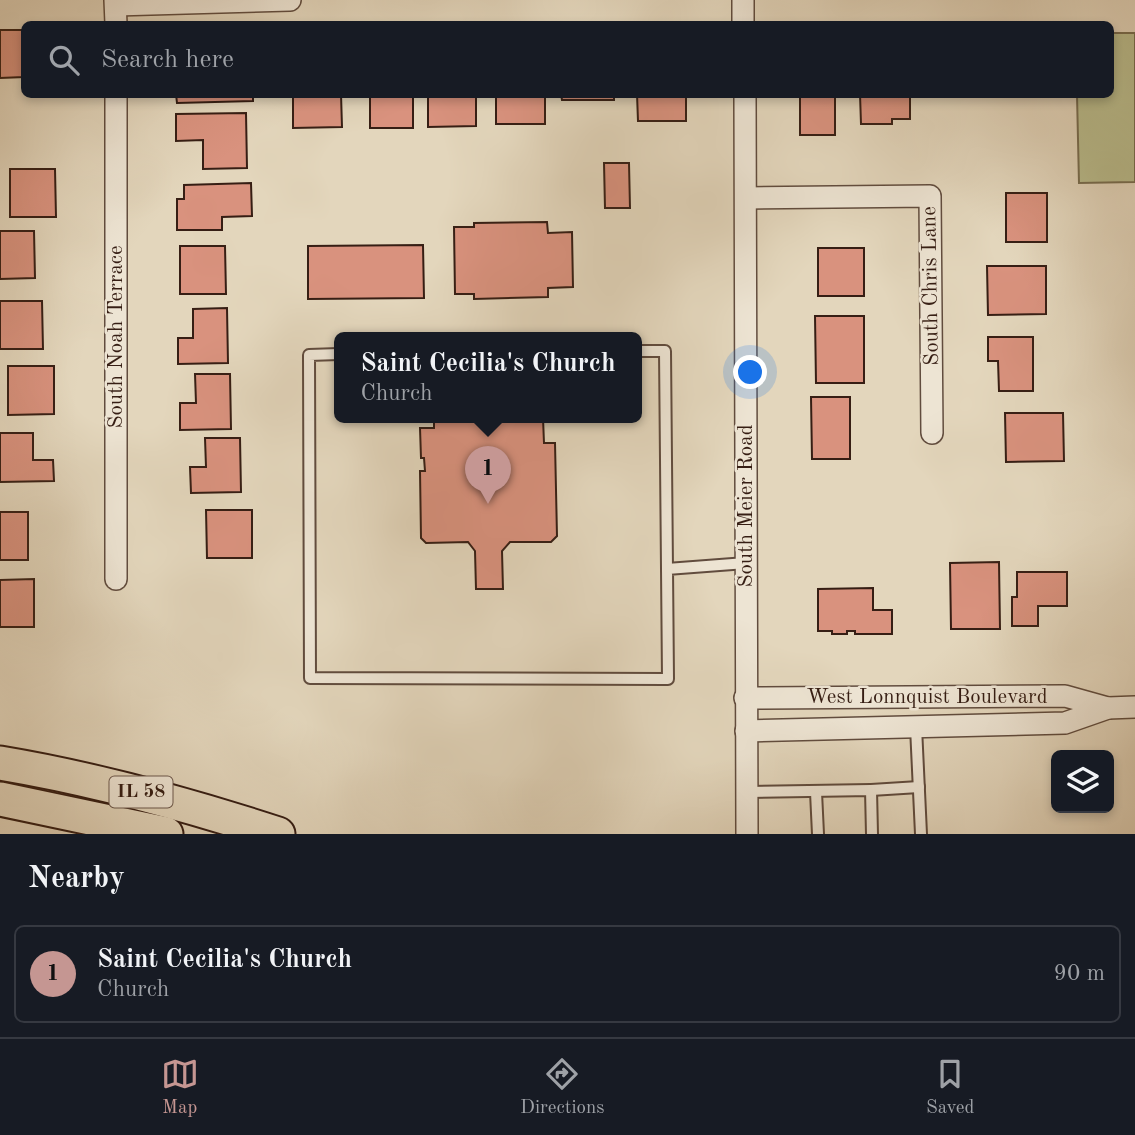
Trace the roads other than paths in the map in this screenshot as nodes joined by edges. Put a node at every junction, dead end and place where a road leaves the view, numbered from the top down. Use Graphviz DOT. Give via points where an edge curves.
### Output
graph roads {
  1 [pos="290,0"];
  2 [pos="743,0"];
  3 [pos="116,10"];
  4 [pos="743,21"];
  5 [pos="116,98"];
  6 [pos="745,98"];
  7 [pos="747,198"];
  8 [pos="642,352"];
  9 [pos="334,354"];
  10 [pos="932,433"];
  11 [pos="746,563"];
  12 [pos="667,569"];
  13 [pos="116,579"];
  14 [pos="745,698"];
  15 [pos="1135,707"];
  16 [pos="1108,708"];
  17 [pos="916,727"];
  18 [pos="746,731"];
  19 [pos="0,763"];
  20 [pos="919,787"];
  21 [pos="871,790"];
  22 [pos="747,792"];
  23 [pos="816,792"];
  24 [pos="0,799"];
  25 [pos="166,834"];
  26 [pos="278,834"];
  27 [pos="747,834"];
  28 [pos="818,834"];
  29 [pos="872,834"];
  30 [pos="921,834"];
  1 -- 3 [label="street"];
  2 -- 4 [label="street"];
  5 -- 13 [label="street, South Noah Terrace"];
  6 -- 7 [label="street, South Meier Road"];
  7 -- 10 [label="street, South Chris Lane" via="930,196"];
  7 -- 11 [label="street, South Meier Road"];
  8 -- 12 [label="lane" via="666,352"];
  9 -- 12 [label="lane" via="309,355 310,678 668,679"];
  11 -- 12 [label="lane"];
  11 -- 14 [label="street, South Meier Road"];
  14 -- 16 [label="street, West Lonnquist Boulevard" via="1065,696"];
  14 -- 18 [label="street, South Meier Road"];
  15 -- 16 [label="street, West Lonnquist Boulevard"];
  16 -- 17 [label="street, West Lonnquist Boulevard" via="1065,723"];
  17 -- 18 [label="street, West Lonnquist Boulevard"];
  17 -- 20 [label="lane"];
  18 -- 22 [label="street, South Meier Road"];
  19 -- 26 [label="main road, IL 58" via="186,803"];
  20 -- 21 [label="lane"];
  20 -- 30 [label="lane"];
  21 -- 23 [label="lane"];
  21 -- 29 [label="lane"];
  22 -- 23 [label="lane"];
  22 -- 27 [label="street, South Meier Road"];
  23 -- 28 [label="lane"];
  24 -- 25 [label="main road, IL 58"];
}
